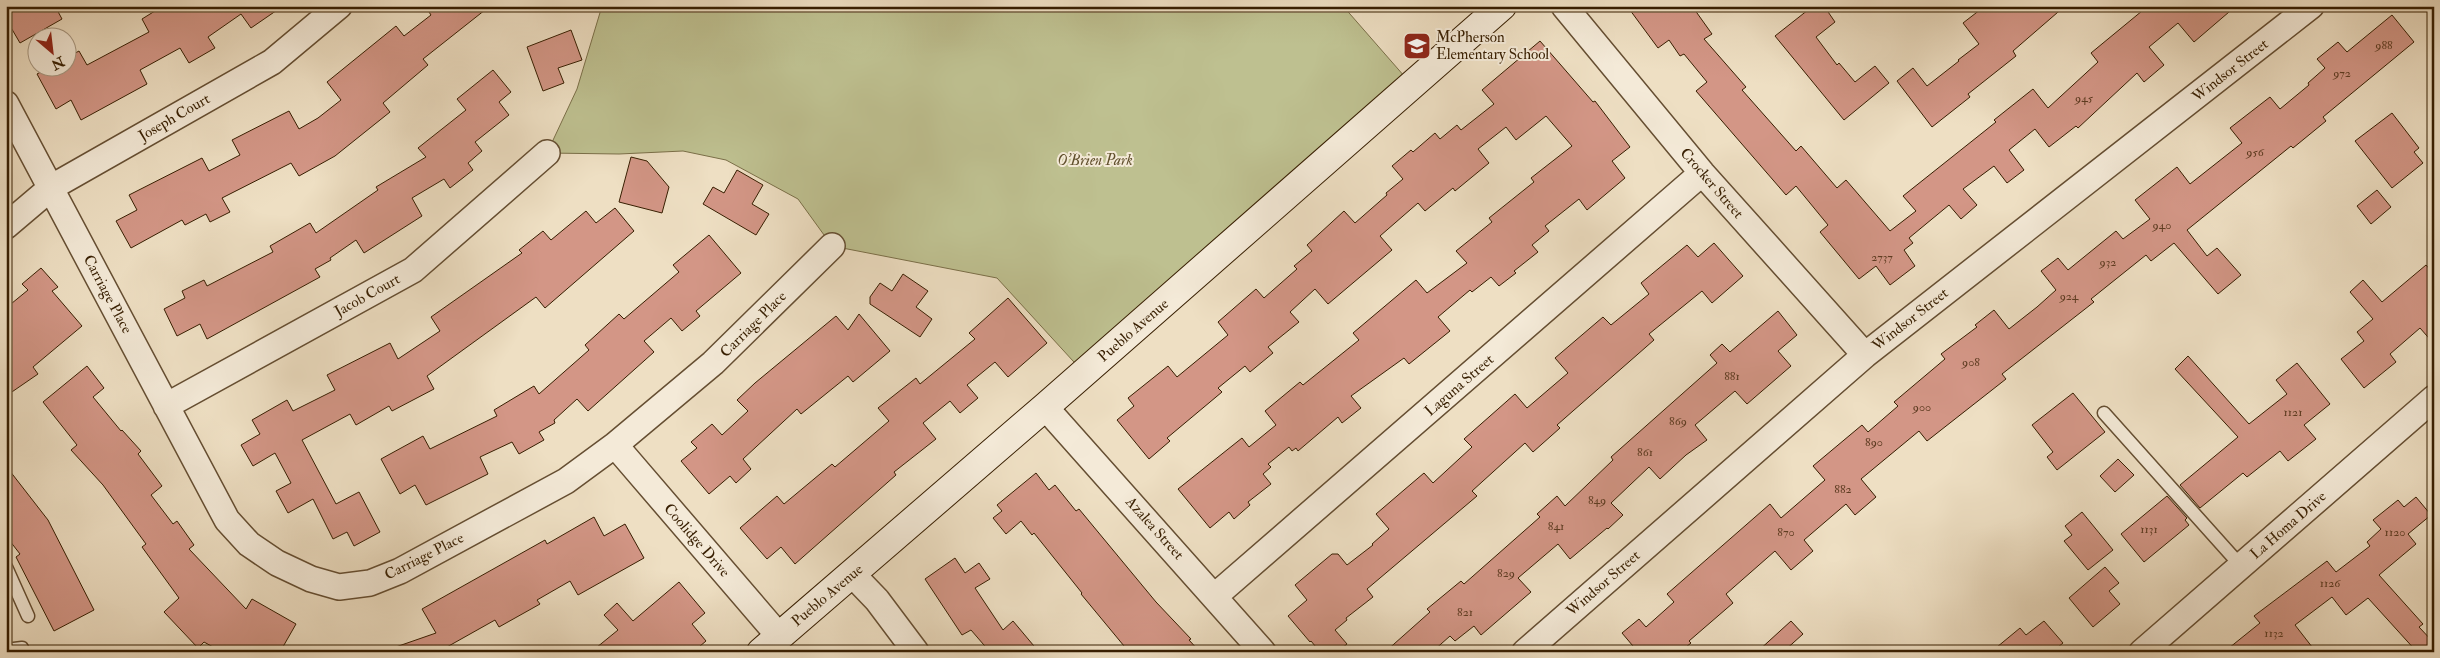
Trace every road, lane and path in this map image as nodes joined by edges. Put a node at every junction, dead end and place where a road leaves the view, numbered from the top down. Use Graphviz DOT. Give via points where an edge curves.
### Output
graph roads {
  1 [pos="339,6"];
  2 [pos="1502,6"];
  3 [pos="1564,6"];
  4 [pos="2311,6"];
  5 [pos="6,104"];
  6 [pos="547,153"];
  7 [pos="1702,173"];
  8 [pos="52,186"];
  9 [pos="6,226"];
  10 [pos="832,246"];
  11 [pos="1865,355"];
  12 [pos="2434,398"];
  13 [pos="166,406"];
  14 [pos="1045,407"];
  15 [pos="2104,413"];
  16 [pos="615,445"];
  17 [pos="2241,566"];
  18 [pos="6,567"];
  19 [pos="852,574"];
  20 [pos="1215,596"];
  21 [pos="28,616"];
  22 [pos="770,644"];
  23 [pos="6,650"];
  24 [pos="24,652"];
  25 [pos="916,652"];
  26 [pos="1263,652"];
  27 [pos="1525,652"];
  28 [pos="2142,652"];
  1 -- 8 [label="street, Joseph Court" via="272,62"];
  2 -- 14 [label="street, Pueblo Avenue"];
  3 -- 7 [label="street, Crocker Street"];
  4 -- 11 [label="street, Windsor Street"];
  5 -- 8 [label="street, Carriage Place"];
  6 -- 13 [label="street, Jacob Court" via="413,270"];
  7 -- 11 [label="street, Crocker Street"];
  7 -- 20 [label="street, Laguna Street"];
  8 -- 9 [label="street, Joseph Court"];
  8 -- 13 [label="street, Carriage Place"];
  10 -- 16 [label="street, Carriage Place" via="713,363"];
  11 -- 27 [label="street, Windsor Street"];
  12 -- 17 [label="street, La Homa Drive"];
  13 -- 16 [label="street, Carriage Place" via="227,520 249,544 303,576 339,587 370,583 400,571 566,481"];
  14 -- 19 [label="street, Pueblo Avenue"];
  14 -- 20 [label="street, Azalea Street"];
  15 -- 17 [label="lane"];
  16 -- 22 [label="street, Coolidge Drive"];
  17 -- 28 [label="street, La Homa Drive"];
  18 -- 21 [label="lane"];
  19 -- 22 [label="street, Pueblo Avenue"];
  19 -- 25 [label="street" via="877,600"];
  20 -- 26 [label="street, Azalea Street"];
  23 -- 24 [label="lane" via="22,648"];
}
